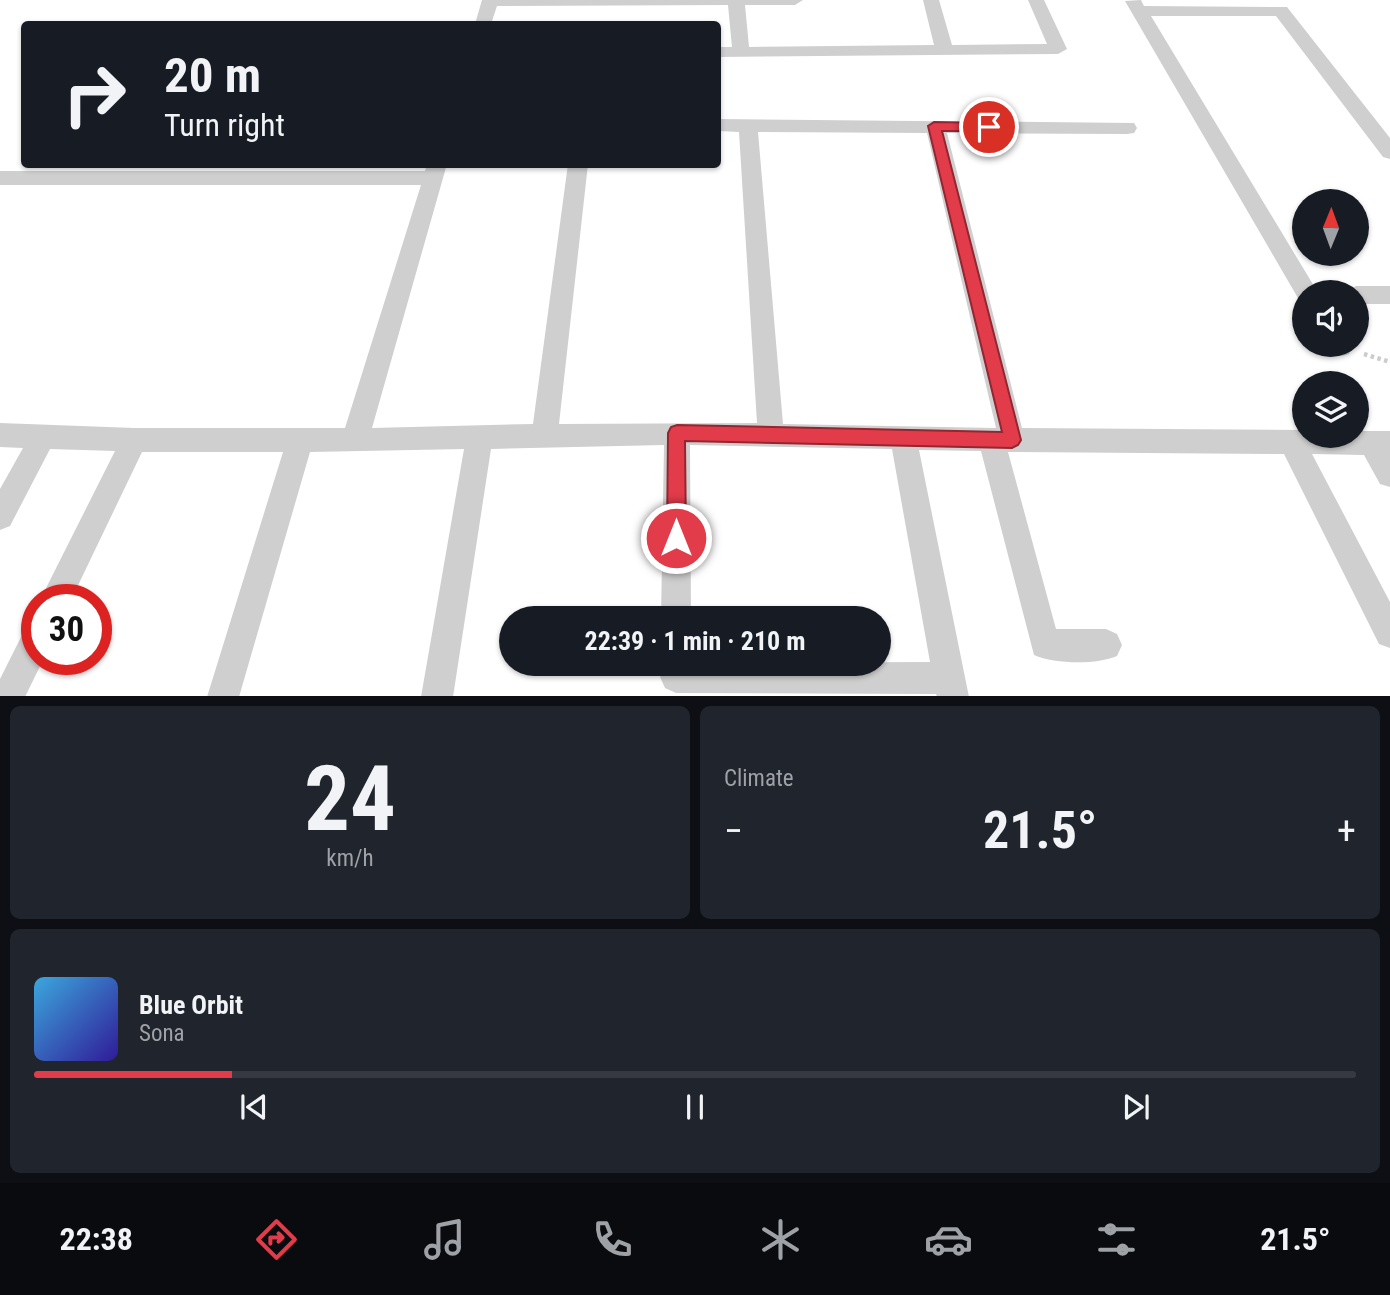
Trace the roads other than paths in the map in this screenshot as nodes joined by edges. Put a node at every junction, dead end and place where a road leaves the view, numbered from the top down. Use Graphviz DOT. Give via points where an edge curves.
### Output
graph roads {
  1 [pos="490,0"];
  2 [pos="736,0"];
  3 [pos="795,0"];
  4 [pos="931,0"];
  5 [pos="1036,0"];
  6 [pos="1136,6"];
  7 [pos="484,21"];
  8 [pos="945,51"];
  9 [pos="721,52"];
  10 [pos="741,52"];
  11 [pos="721,125"];
  12 [pos="748,125"];
  13 [pos="934,126"];
  14 [pos="1127,128"];
  15 [pos="1390,152"];
  16 [pos="578,168"];
  17 [pos="435,171"];
  18 [pos="0,178"];
  19 [pos="1299,280"];
  20 [pos="1369,295"];
  21 [pos="1390,295"];
  22 [pos="677,433"];
  23 [pos="771,433"];
  24 [pos="0,435"];
  25 [pos="545,435"];
  26 [pos="42,438"];
  27 [pos="903,438"];
  28 [pos="479,439"];
  29 [pos="134,440"];
  30 [pos="300,440"];
  31 [pos="355,440"];
  32 [pos="1002,440"];
  33 [pos="1292,443"];
  34 [pos="1381,443"];
  35 [pos="1295,448"];
  36 [pos="1390,475"];
  37 [pos="0,517"];
  38 [pos="63,584"];
  39 [pos="676,606"];
  40 [pos="1390,633"];
  41 [pos="1106,645"];
  42 [pos="21,670"];
  43 [pos="676,679"];
  44 [pos="951,687"];
  45 [pos="8,696"];
  46 [pos="223,696"];
  47 [pos="437,696"];
  1 -- 2 [label="street"];
  1 -- 7 [label="street"];
  2 -- 3 [label="street"];
  2 -- 10 [label="street"];
  4 -- 8 [label="street"];
  5 -- 8 [label="street" via="1058,49"];
  6 -- 15 [label="street" via="1281,11"];
  6 -- 19 [label="street"];
  8 -- 10 [label="street"];
  9 -- 10 [label="street"];
  11 -- 12 [label="street"];
  12 -- 13 [label="street"];
  12 -- 23 [label="street"];
  13 -- 14 [label="street"];
  13 -- 32 [label="street"];
  16 -- 25 [label="street"];
  17 -- 18 [label="street"];
  17 -- 31 [label="street"];
  20 -- 21 [label="street"];
  22 -- 23 [label="street"];
  22 -- 25 [label="street"];
  22 -- 39 [label="street"];
  23 -- 27 [label="street"];
  24 -- 26 [label="street"];
  25 -- 28 [label="street"];
  26 -- 29 [label="street"];
  26 -- 37 [label="street"];
  27 -- 32 [label="street"];
  27 -- 44 [label="street"];
  28 -- 31 [label="street"];
  28 -- 47 [label="street"];
  29 -- 30 [label="street"];
  29 -- 38 [label="street"];
  30 -- 31 [label="street"];
  30 -- 46 [label="street"];
  32 -- 33 [label="street"];
  32 -- 41 [label="street" via="1045,644"];
  34 -- 36 [label="street"];
  35 -- 40 [label="street"];
  42 -- 45 [label="street"];
  43 -- 44 [label="street"];
}
